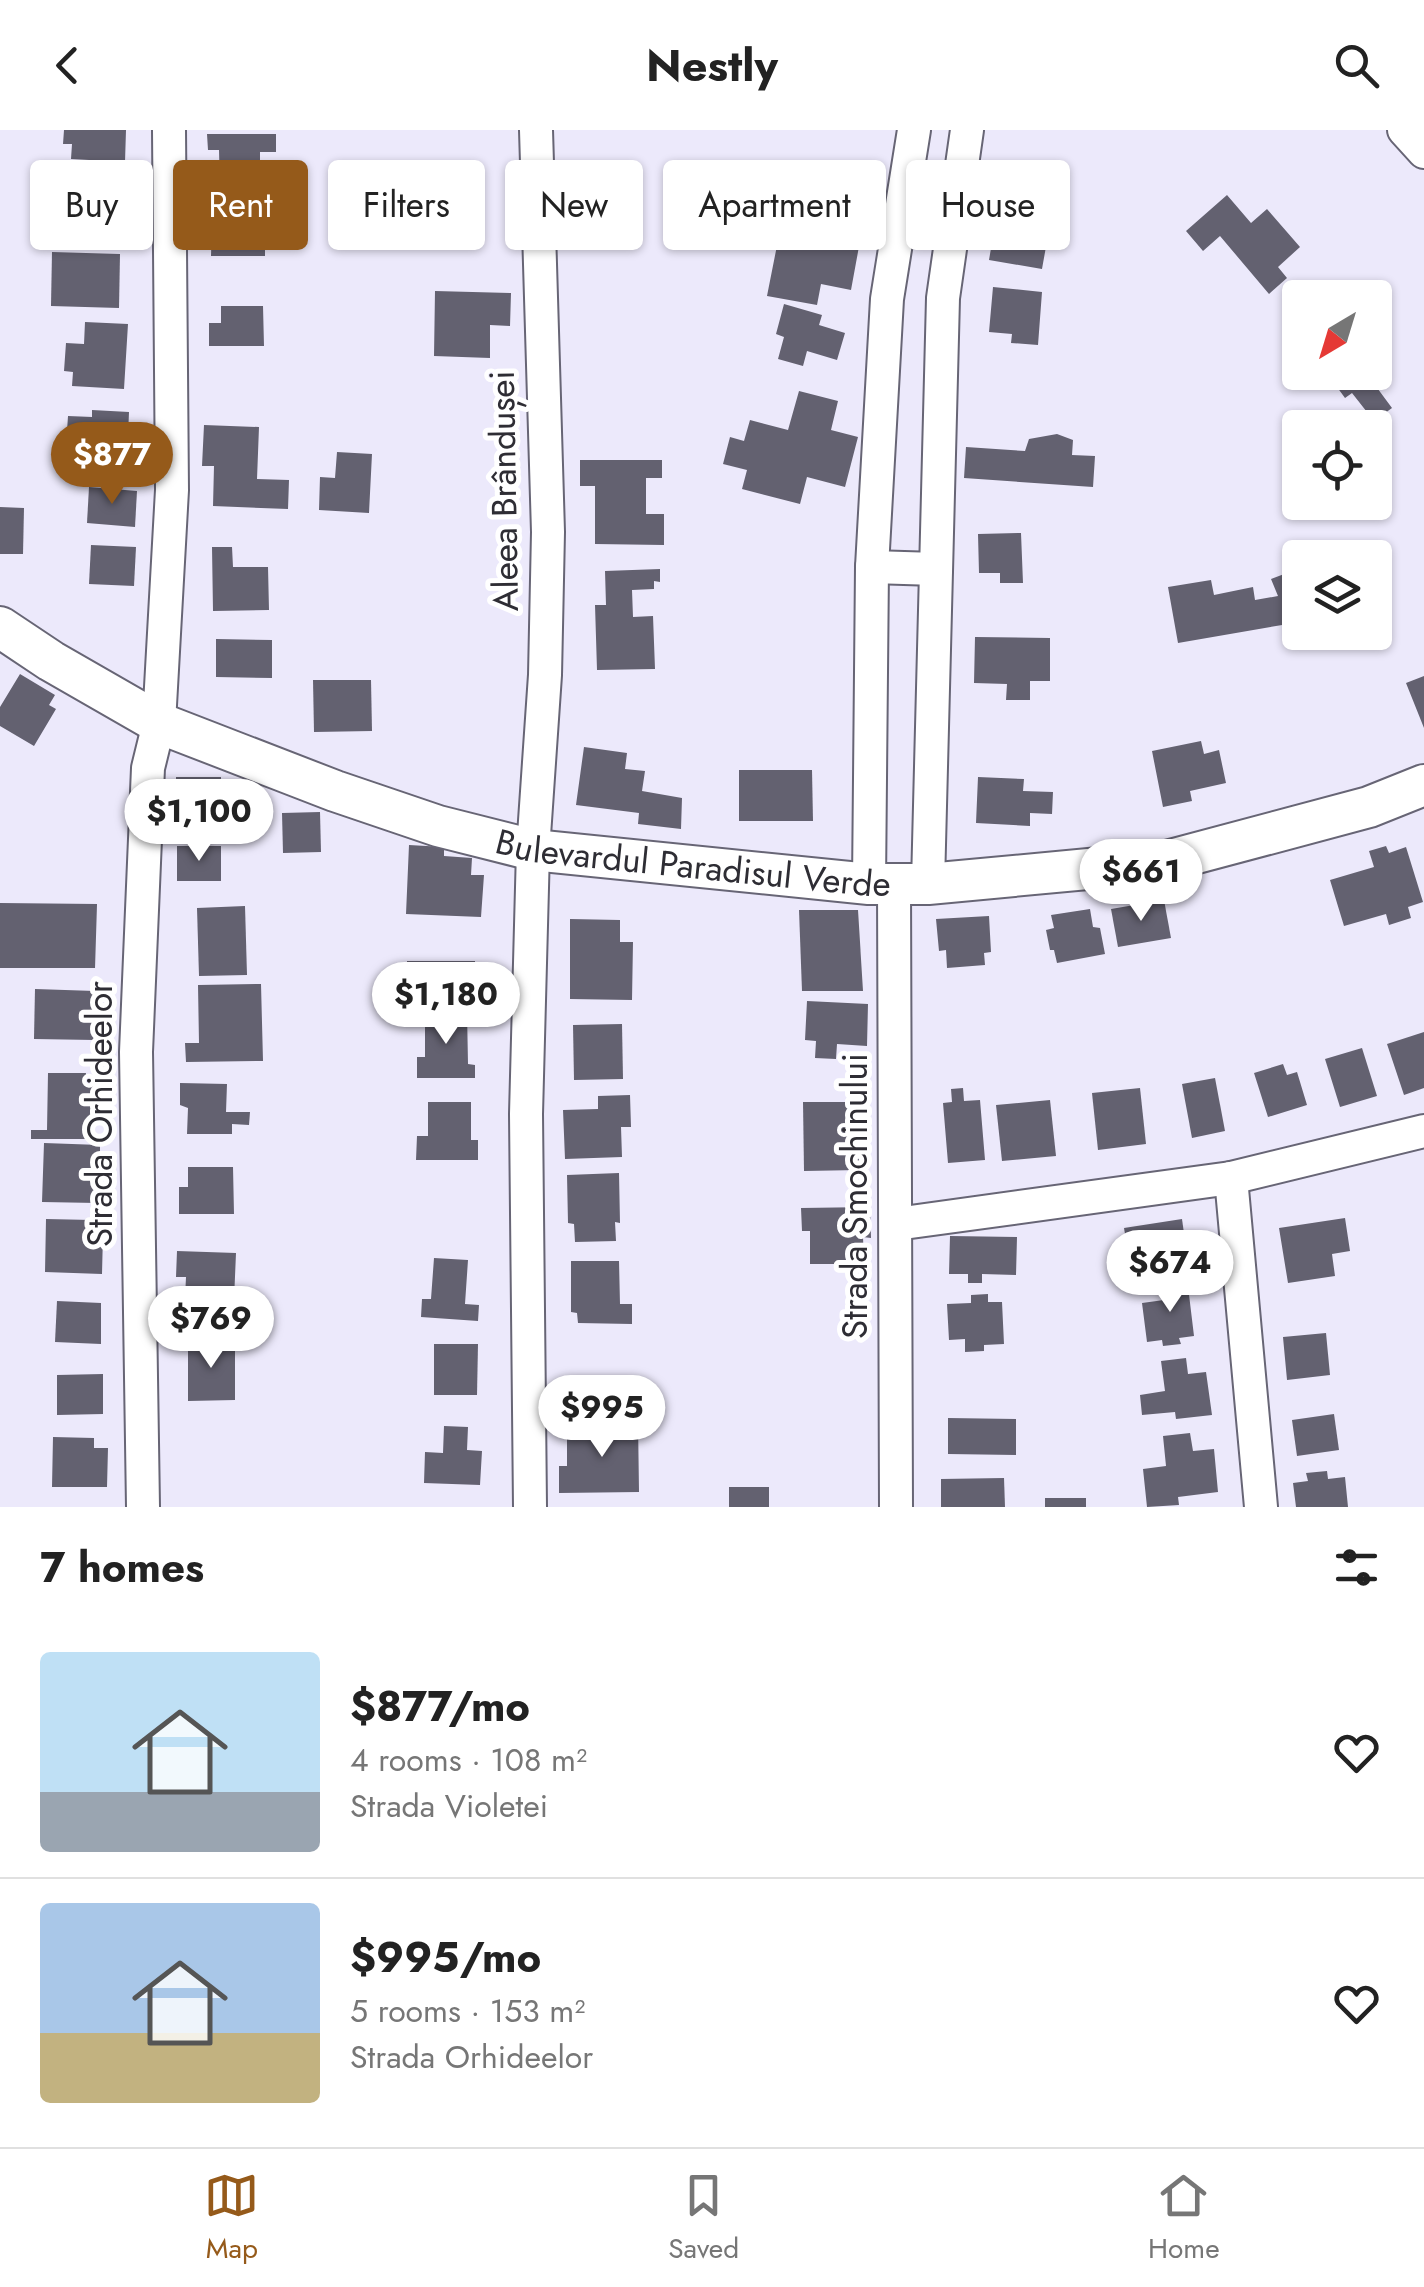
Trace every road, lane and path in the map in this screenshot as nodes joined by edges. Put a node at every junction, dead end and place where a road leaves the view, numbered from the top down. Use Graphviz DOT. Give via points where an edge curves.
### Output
graph roads {
  1 [pos="170,130"];
  2 [pos="536,130"];
  3 [pos="914,130"];
  4 [pos="967,130"];
  5 [pos="1404,130"];
  6 [pos="1424,152"];
  7 [pos="943,298"];
  8 [pos="887,299"];
  9 [pos="872,567"];
  10 [pos="936,569"];
  11 [pos="0,627"];
  12 [pos="159,723"];
  13 [pos="1424,786"];
  14 [pos="533,850"];
  15 [pos="897,884"];
  16 [pos="1424,1131"];
  17 [pos="1231,1178"];
  18 [pos="896,1224"];
  19 [pos="143,1507"];
  20 [pos="530,1507"];
  21 [pos="896,1507"];
  22 [pos="1261,1507"];
  1 -- 12 [label="street, Strada Orhideelor" via="172,490"];
  2 -- 14 [label="street, Aleea Brândușei" via="548,532"];
  3 -- 8 [label="street"];
  4 -- 7 [label="street"];
  5 -- 6 [label="street"];
  7 -- 8 [label="street"];
  7 -- 10 [label="street"];
  8 -- 9 [label="street"];
  9 -- 10 [label="street"];
  9 -- 15 [label="street"];
  10 -- 15 [label="street"];
  11 -- 12 [label="street, Bulevardul Paradisul Verde"];
  12 -- 14 [label="street, Bulevardul Paradisul Verde" via="335,792"];
  12 -- 19 [label="street, Strada Orhideelor" via="148,768 136,1052"];
  13 -- 15 [label="street, Bulevardul Paradisul Verde" via="1163,862"];
  14 -- 15 [label="street, Bulevardul Paradisul Verde"];
  14 -- 20 [label="street" via="526,1114"];
  15 -- 18 [label="street, Strada Smochinului"];
  16 -- 17 [label="street"];
  17 -- 18 [label="street"];
  17 -- 22 [label="street"];
  18 -- 21 [label="street, Strada Smochinului"];
}
